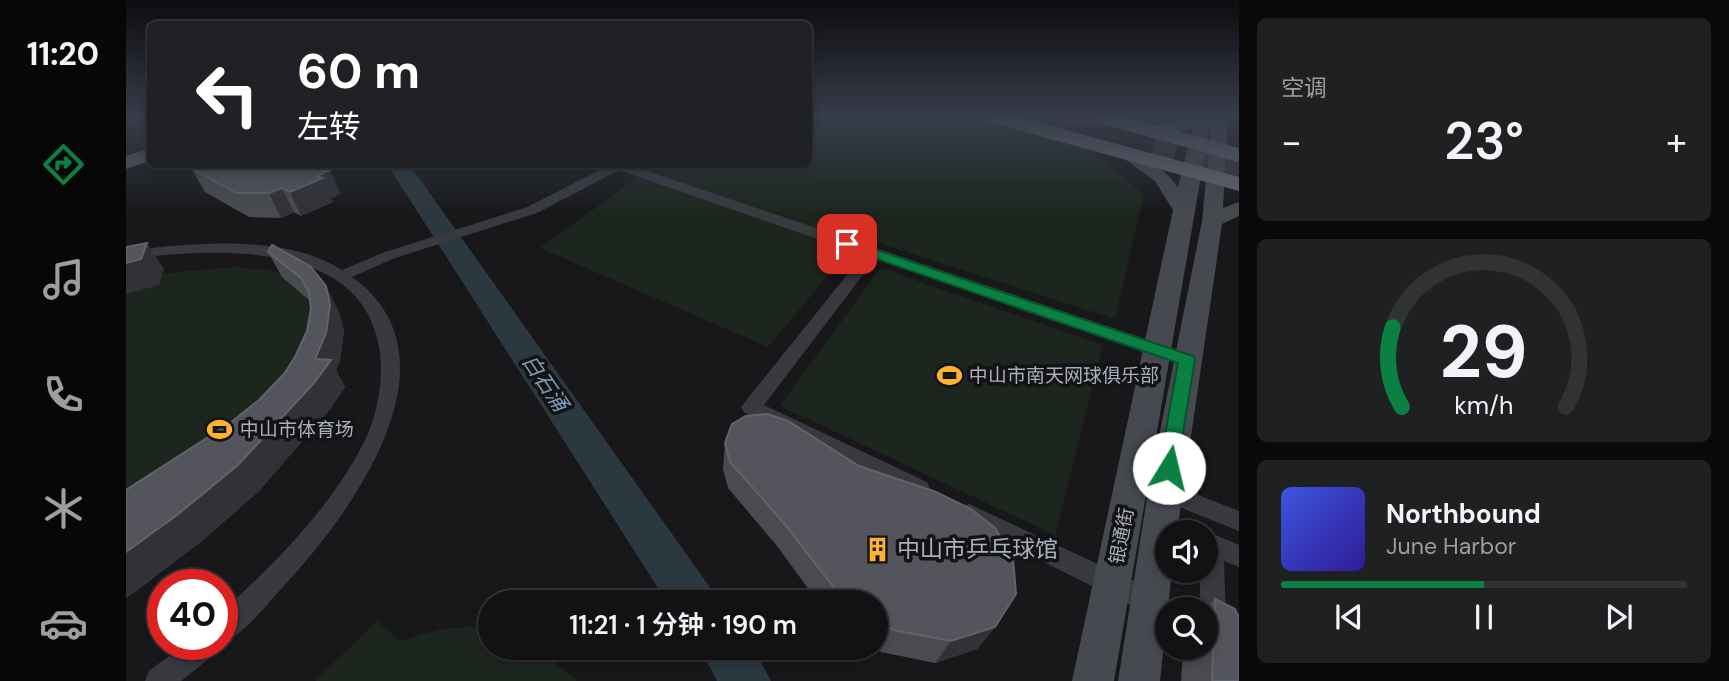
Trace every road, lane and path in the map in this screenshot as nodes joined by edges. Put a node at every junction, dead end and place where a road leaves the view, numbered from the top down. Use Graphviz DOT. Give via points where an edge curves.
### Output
graph roads {
  1 [pos="1116,150"];
  2 [pos="1186,150"];
  3 [pos="1124,152"];
  4 [pos="147,155"];
  5 [pos="1220,160"];
  6 [pos="126,163"];
  7 [pos="612,168"];
  8 [pos="626,168"];
  9 [pos="1239,208"];
  10 [pos="1198,216"];
  11 [pos="872,253"];
  12 [pos="126,255"];
  13 [pos="344,275"];
  14 [pos="1157,350"];
  15 [pos="1187,360"];
  16 [pos="1165,491"];
  17 [pos="1170,520"];
  18 [pos="1239,521"];
  19 [pos="1218,548"];
  20 [pos="1239,556"];
  21 [pos="1155,581"];
  22 [pos="1211,583"];
  23 [pos="1112,584"];
  24 [pos="1149,601"];
  25 [pos="238,615"];
  26 [pos="1239,637"];
  27 [pos="186,660"];
  28 [pos="159,681"];
  29 [pos="1093,681"];
  30 [pos="1139,681"];
  1 -- 3 [label="highway"];
  2 -- 5 [label="highway"];
  3 -- 5 [label="highway"];
  3 -- 10 [label="street" via="1162,177"];
  4 -- 6 [label="main road"];
  5 -- 10 [label="street, 银通街"];
  7 -- 13 [label="street" via="530,211 424,243"];
  8 -- 11 [label="street"];
  9 -- 10 [label="street"];
  10 -- 14 [label="street, 银通街"];
  10 -- 15 [label="street, 银通街"];
  11 -- 14 [label="street"];
  11 -- 23 [label="street" via="751,407"];
  12 -- 13 [label="street" via="194,248 253,249 303,259"];
  13 -- 25 [label="street" via="371,302 388,335 391,378 379,431 345,495 287,569"];
  14 -- 15 [label="street"];
  14 -- 23 [label="street, 银通街"];
  15 -- 16 [label="street, 银通街"];
  16 -- 17 [label="street, 银通街"];
  16 -- 18 [label="street"];
  19 -- 20 [label="street"];
  21 -- 24 [label="street, 银通街"];
  22 -- 26 [label="street" via="1213,624"];
  23 -- 24 [label="street"];
  23 -- 29 [label="street, 银通街"];
  24 -- 30 [label="street, 银通街"];
  27 -- 28 [label="street"];
}
